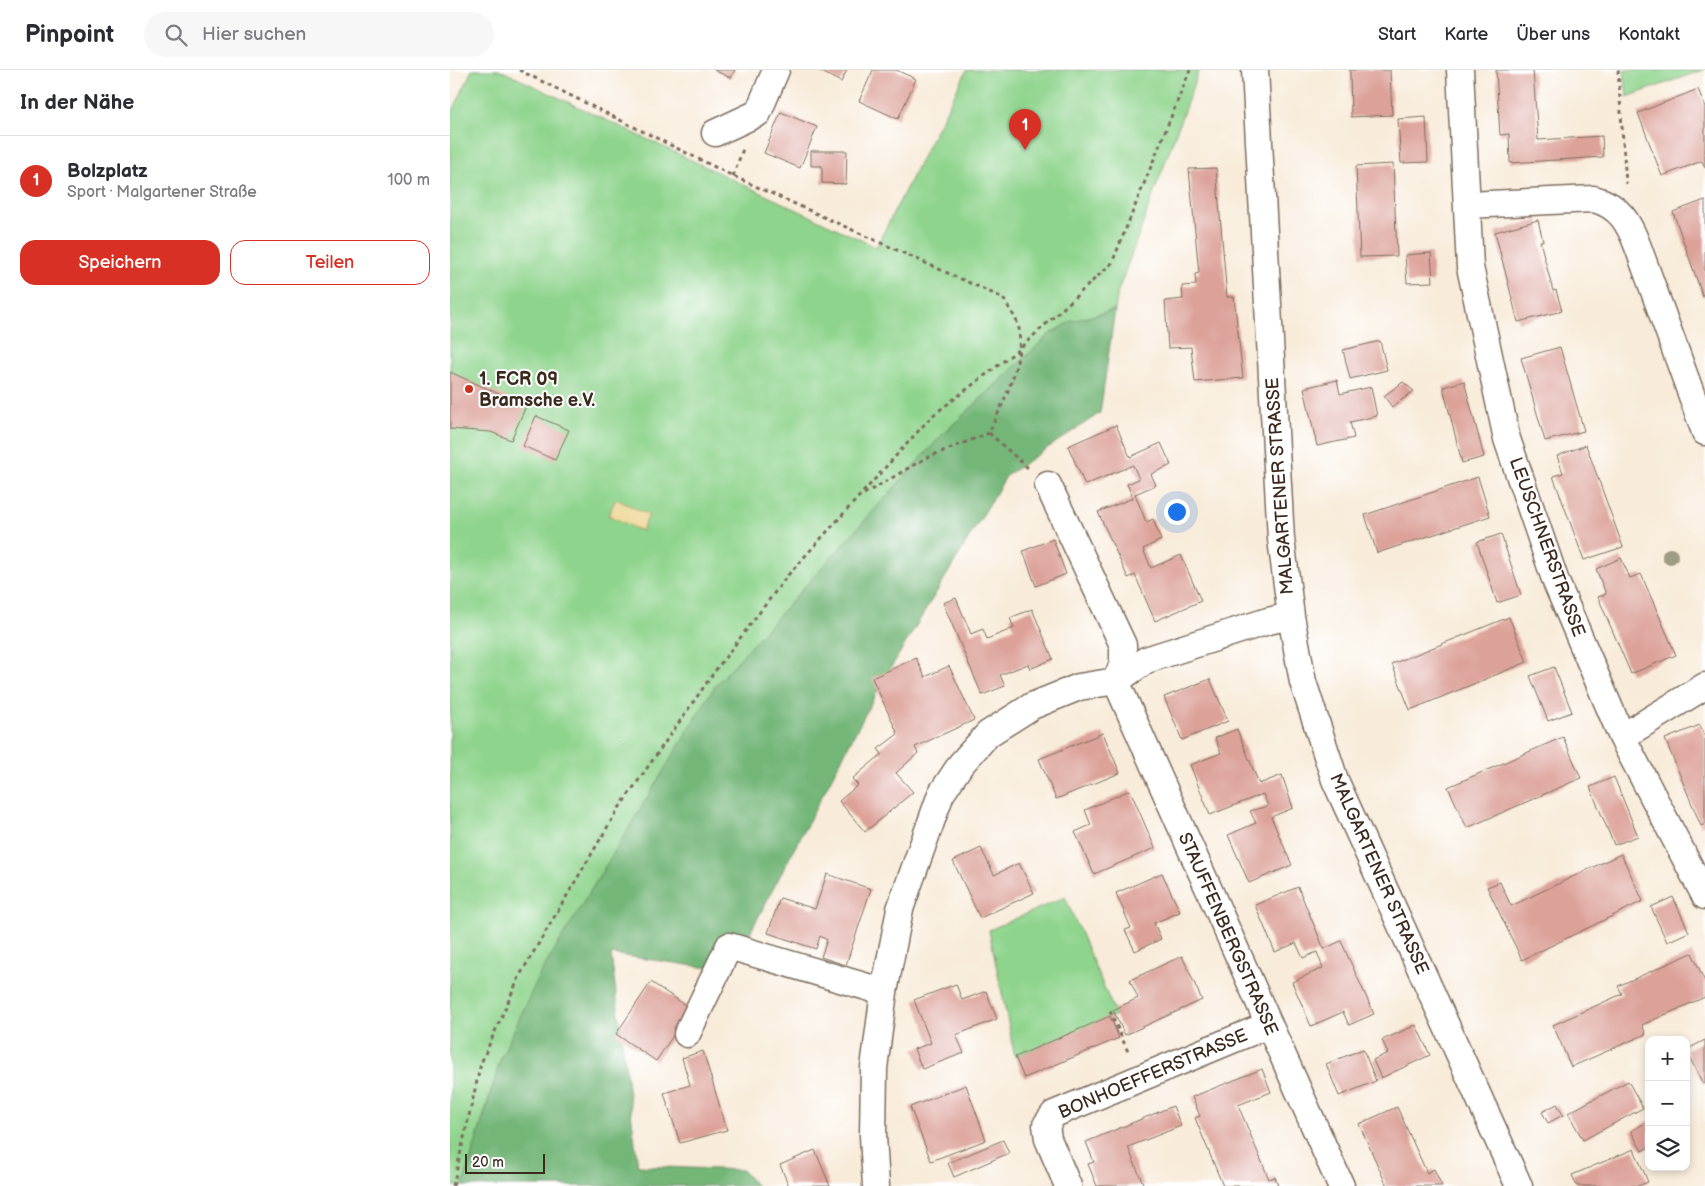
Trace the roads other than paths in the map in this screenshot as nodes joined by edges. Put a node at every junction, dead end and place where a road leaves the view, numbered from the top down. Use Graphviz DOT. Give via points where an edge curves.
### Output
graph roads {
  1 [pos="776,70"];
  2 [pos="1255,70"];
  3 [pos="1460,70"];
  4 [pos="715,133"];
  5 [pos="1467,205"];
  6 [pos="1705,432"];
  7 [pos="1048,485"];
  8 [pos="1291,616"];
  9 [pos="1116,681"];
  10 [pos="1705,686"];
  11 [pos="1622,737"];
  12 [pos="1705,896"];
  13 [pos="884,992"];
  14 [pos="1268,1025"];
  15 [pos="687,1034"];
  16 [pos="876,1186"];
  17 [pos="1068,1186"];
  18 [pos="1341,1186"];
  19 [pos="1519,1186"];
  1 -- 4 [label="street" via="758,113"];
  2 -- 8 [label="street, MALGARTENER STRASSE" via="1281,539"];
  3 -- 5 [label="street, LEUSCHNERSTRASSE"];
  5 -- 6 [label="street" via="1594,199 1608,202 1620,212 1638,247"];
  5 -- 11 [label="street, LEUSCHNERSTRASSE" via="1470,267 1507,438 1556,582"];
  7 -- 9 [label="street" via="1123,645 1123,663"];
  8 -- 9 [label="street" via="1146,660"];
  8 -- 19 [label="street, MALGARTENER STRASSE" via="1303,682 1335,780"];
  9 -- 13 [label="street" via="1079,687 1032,706 988,734 961,764 941,794 900,909"];
  9 -- 14 [label="street, STAUFFENBERGSTRASSE"];
  10 -- 11 [label="street"];
  11 -- 12 [label="street, LEUSCHNERSTRASSE"];
  13 -- 15 [label="street" via="729,946"];
  13 -- 16 [label="street" via="874,1068"];
  14 -- 17 [label="street, BONHOEFFERSTRASSE" via="1054,1114 1046,1125 1048,1139"];
  14 -- 18 [label="street, STAUFFENBERGSTRASSE"];
}
